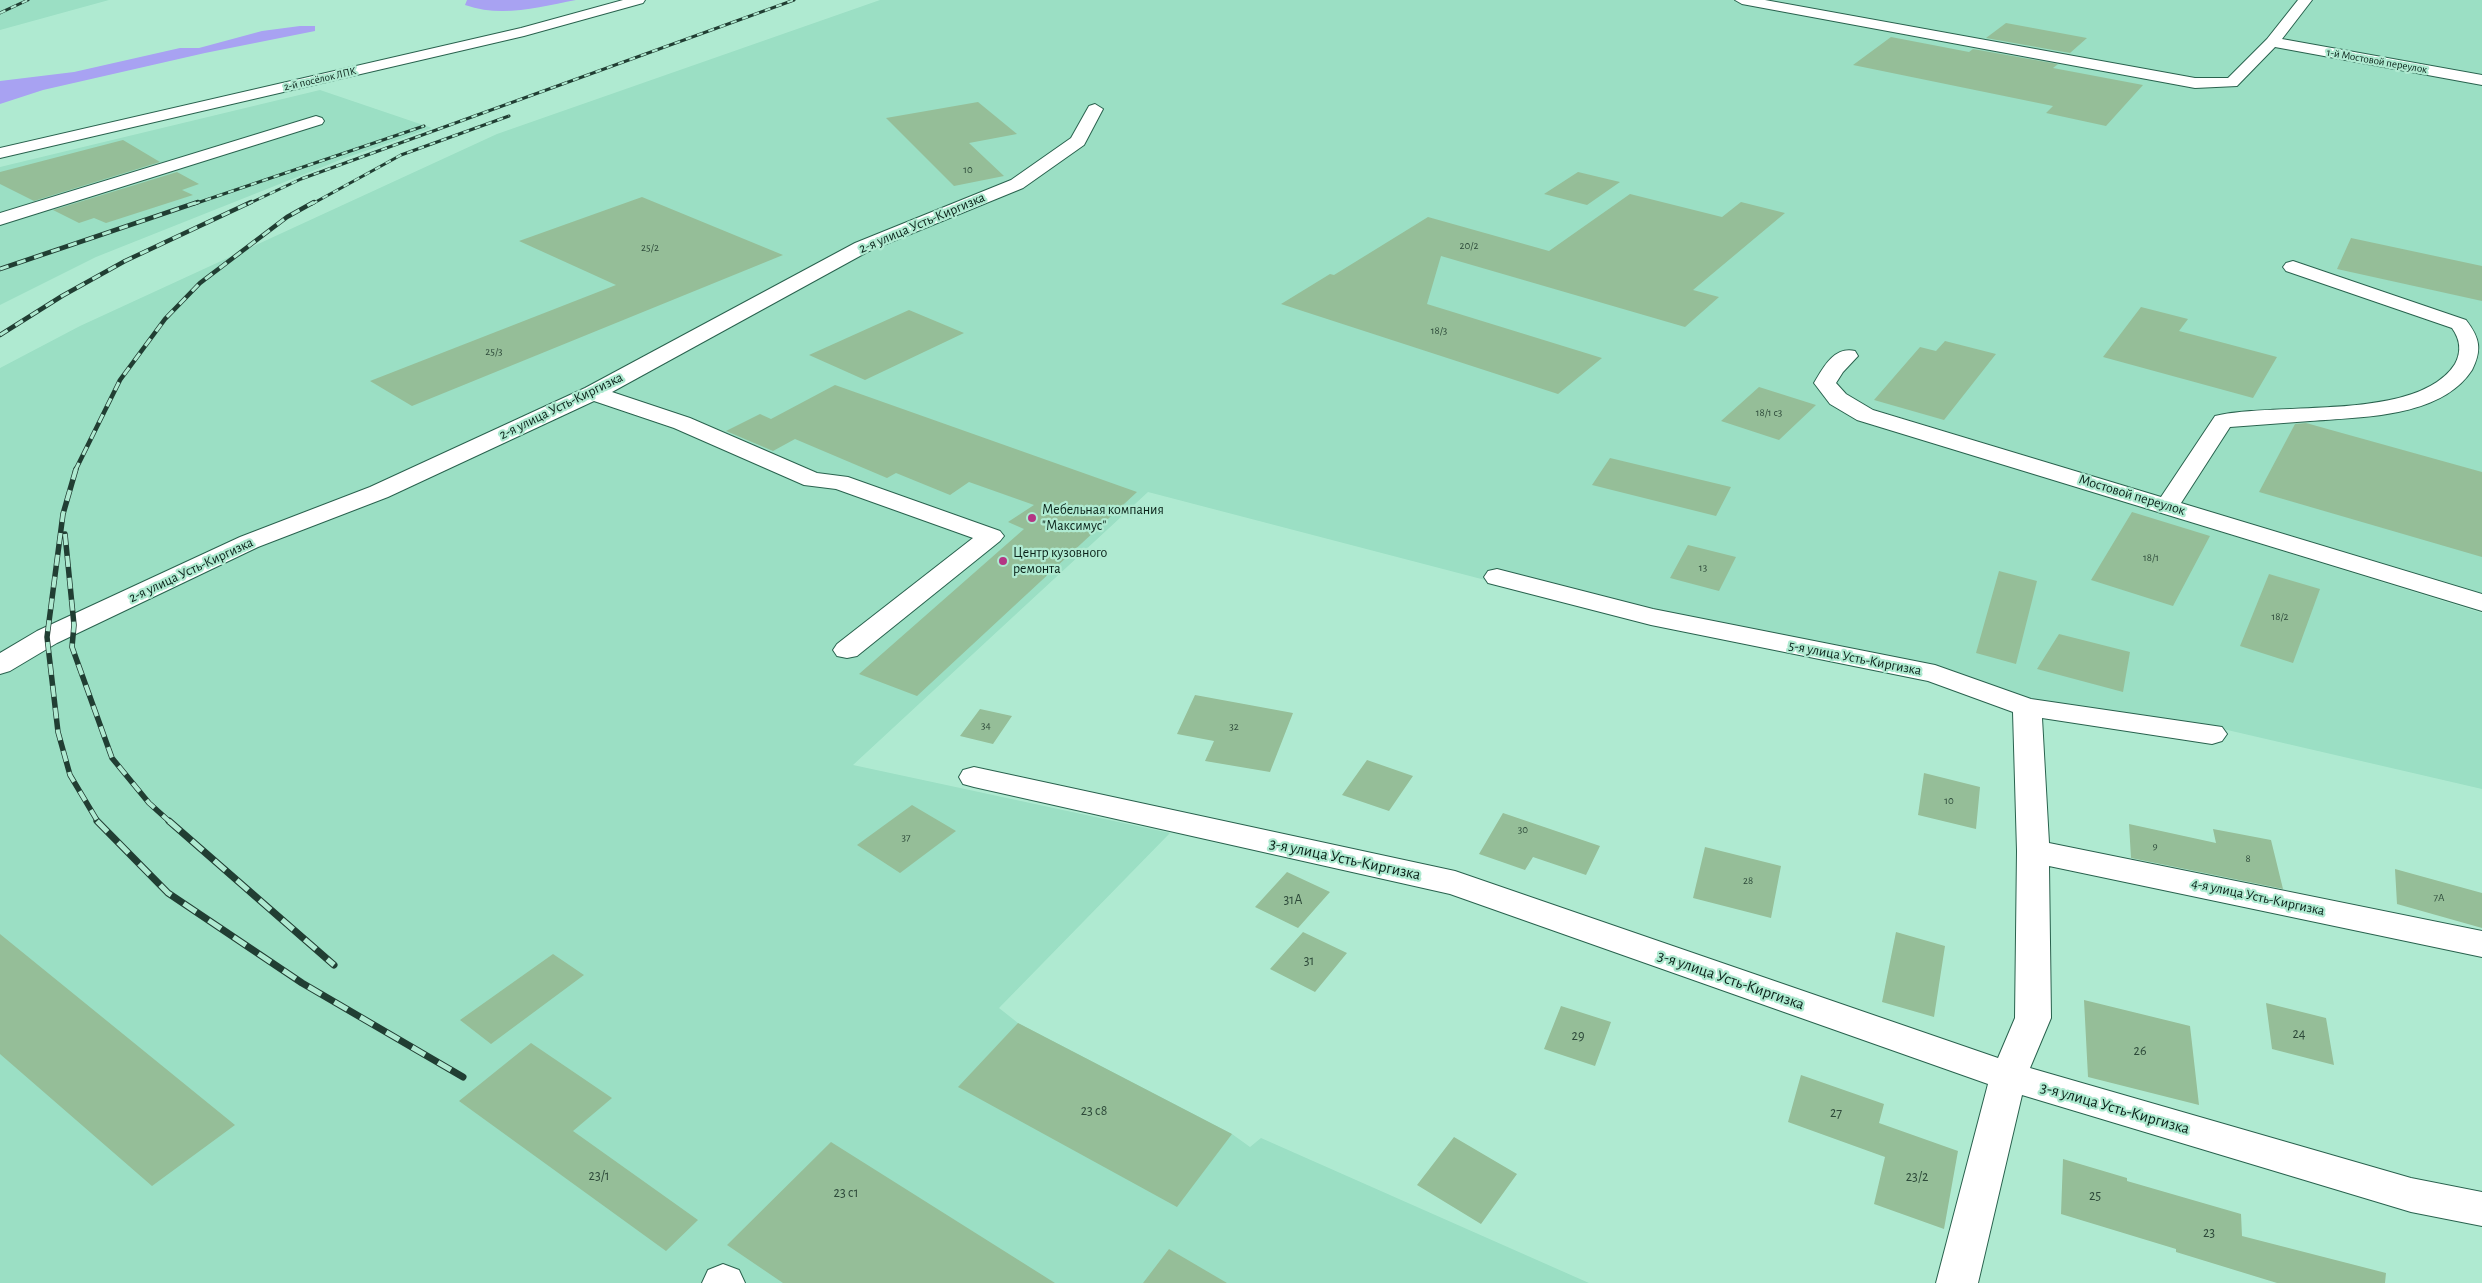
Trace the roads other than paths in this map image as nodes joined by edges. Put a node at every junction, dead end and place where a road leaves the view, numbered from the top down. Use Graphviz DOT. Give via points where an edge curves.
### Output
graph roads {
  1 [pos="638,0"];
  2 [pos="1742,0"];
  3 [pos="2305,0"];
  4 [pos="2272,42"];
  5 [pos="2482,80"];
  6 [pos="1094,109"];
  7 [pos="316,121"];
  8 [pos="0,153"];
  9 [pos="0,219"];
  10 [pos="2293,267"];
  11 [pos="1847,356"];
  12 [pos="593,393"];
  13 [pos="2168,505"];
  14 [pos="1498,577"];
  15 [pos="2482,603"];
  16 [pos="847,650"];
  17 [pos="0,665"];
  18 [pos="2028,707"];
  19 [pos="2212,734"];
  20 [pos="974,777"];
  21 [pos="2033,851"];
  22 [pos="2482,944"];
  23 [pos="2008,1076"];
  24 [pos="2482,1209"];
  25 [pos="1957,1283"];
  1 -- 8 [label="street, 2-й посёлок ЛПК" via="524,32"];
  2 -- 4 [label="street" via="2195,83 2232,83"];
  3 -- 4 [label="street"];
  4 -- 5 [label="street, 1-й Мостовой переулок"];
  6 -- 12 [label="street, 2-я улица Усть-Киргизка" via="1078,141 1017,184 862,248"];
  7 -- 9 [label="street"];
  10 -- 13 [label="street" via="2459,324 2470,338 2471,352 2464,369 2450,384 2421,398 2379,409 2223,421"];
  11 -- 13 [label="street, Мостовой переулок" via="1834,368 1825,384 1838,398 1865,415"];
  12 -- 16 [label="street" via="682,423 813,480 839,482 991,536"];
  12 -- 17 [label="street, 2-я улица Усть-Киргизка" via="379,492 249,542 47,638"];
  13 -- 15 [label="street, Мостовой переулок"];
  14 -- 18 [label="street, 5-я улица Усть-Киргизка" via="1651,617 1935,674"];
  18 -- 19 [label="street, 5-я улица Усть-Киргизка"];
  18 -- 21 [label="street"];
  20 -- 23 [label="street, 3-я улица Усть-Киргизка" via="1455,883"];
  21 -- 22 [label="street, 4-я улица Усть-Киргизка"];
  21 -- 23 [label="street" via="2033,1018"];
  23 -- 24 [label="street, 3-я улица Усть-Киргизка" via="2411,1195"];
  23 -- 25 [label="street"];
}
